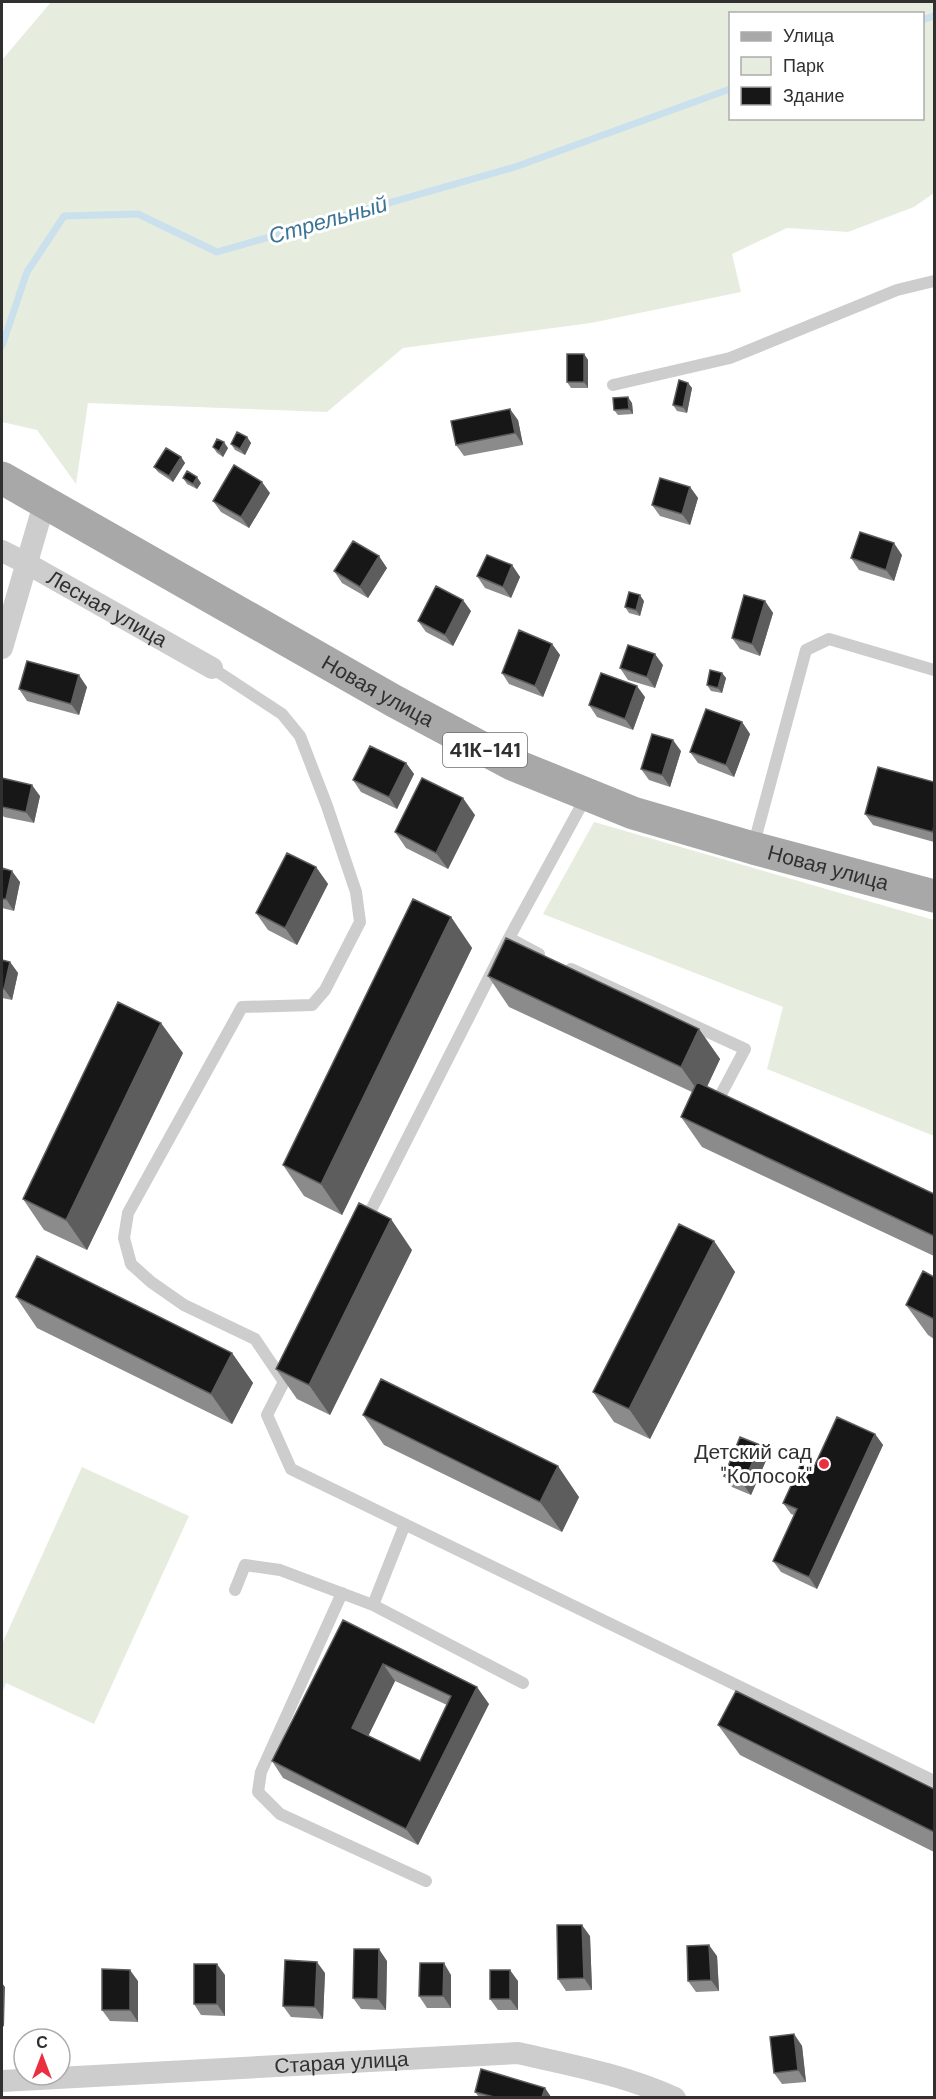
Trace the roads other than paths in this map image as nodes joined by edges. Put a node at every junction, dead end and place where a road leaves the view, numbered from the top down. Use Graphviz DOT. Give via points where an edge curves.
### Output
graph roads {
  1 [pos="934,281"];
  2 [pos="613,385"];
  3 [pos="6,478"];
  4 [pos="44,504"];
  5 [pos="2,551"];
  6 [pos="27,563"];
  7 [pos="2,648"];
  8 [pos="212,668"];
  9 [pos="934,670"];
  10 [pos="588,794"];
  11 [pos="753,848"];
  12 [pos="934,896"];
  13 [pos="508,938"];
  14 [pos="740,1110"];
  15 [pos="359,1234"];
  16 [pos="295,1361"];
  17 [pos="284,1382"];
  18 [pos="405,1524"];
  19 [pos="235,1590"];
  20 [pos="342,1593"];
  21 [pos="373,1605"];
  22 [pos="523,1683"];
  23 [pos="934,1781"];
  24 [pos="426,1881"];
  25 [pos="2,2082"];
  26 [pos="675,2097"];
  1 -- 2 [label="lane" via="897,290 730,358"];
  3 -- 4 [label="main road, Новая улица / 41К-141"];
  4 -- 6 [label="street"];
  4 -- 10 [label="main road, Новая улица / 41К-141" via="512,764"];
  5 -- 6 [label="street, Лесная улица"];
  6 -- 7 [label="street"];
  6 -- 8 [label="street, Лесная улица"];
  8 -- 17 [label="lane" via="282,714 300,736 356,892 360,922 325,990 312,1005 242,1007 128,1213 124,1238 131,1264 151,1282 184,1305 255,1339"];
  9 -- 11 [label="lane" via="829,639 806,651"];
  10 -- 11 [label="main road, Новая улица / 41К-141" via="633,813"];
  10 -- 13 [label="lane"];
  11 -- 12 [label="main road, Новая улица / 41К-141"];
  13 -- 14 [label="lane" via="745,1049 718,1100"];
  13 -- 15 [label="lane"];
  16 -- 17 [label="lane"];
  17 -- 18 [label="lane" via="267,1415 291,1469"];
  18 -- 21 [label="lane"];
  18 -- 23 [label="lane"];
  19 -- 20 [label="lane" via="245,1565 280,1570"];
  20 -- 21 [label="lane"];
  20 -- 24 [label="lane" via="261,1772 258,1792 280,1814"];
  21 -- 22 [label="lane"];
  25 -- 26 [label="street, Старая улица" via="518,2053 600,2071"];
}
